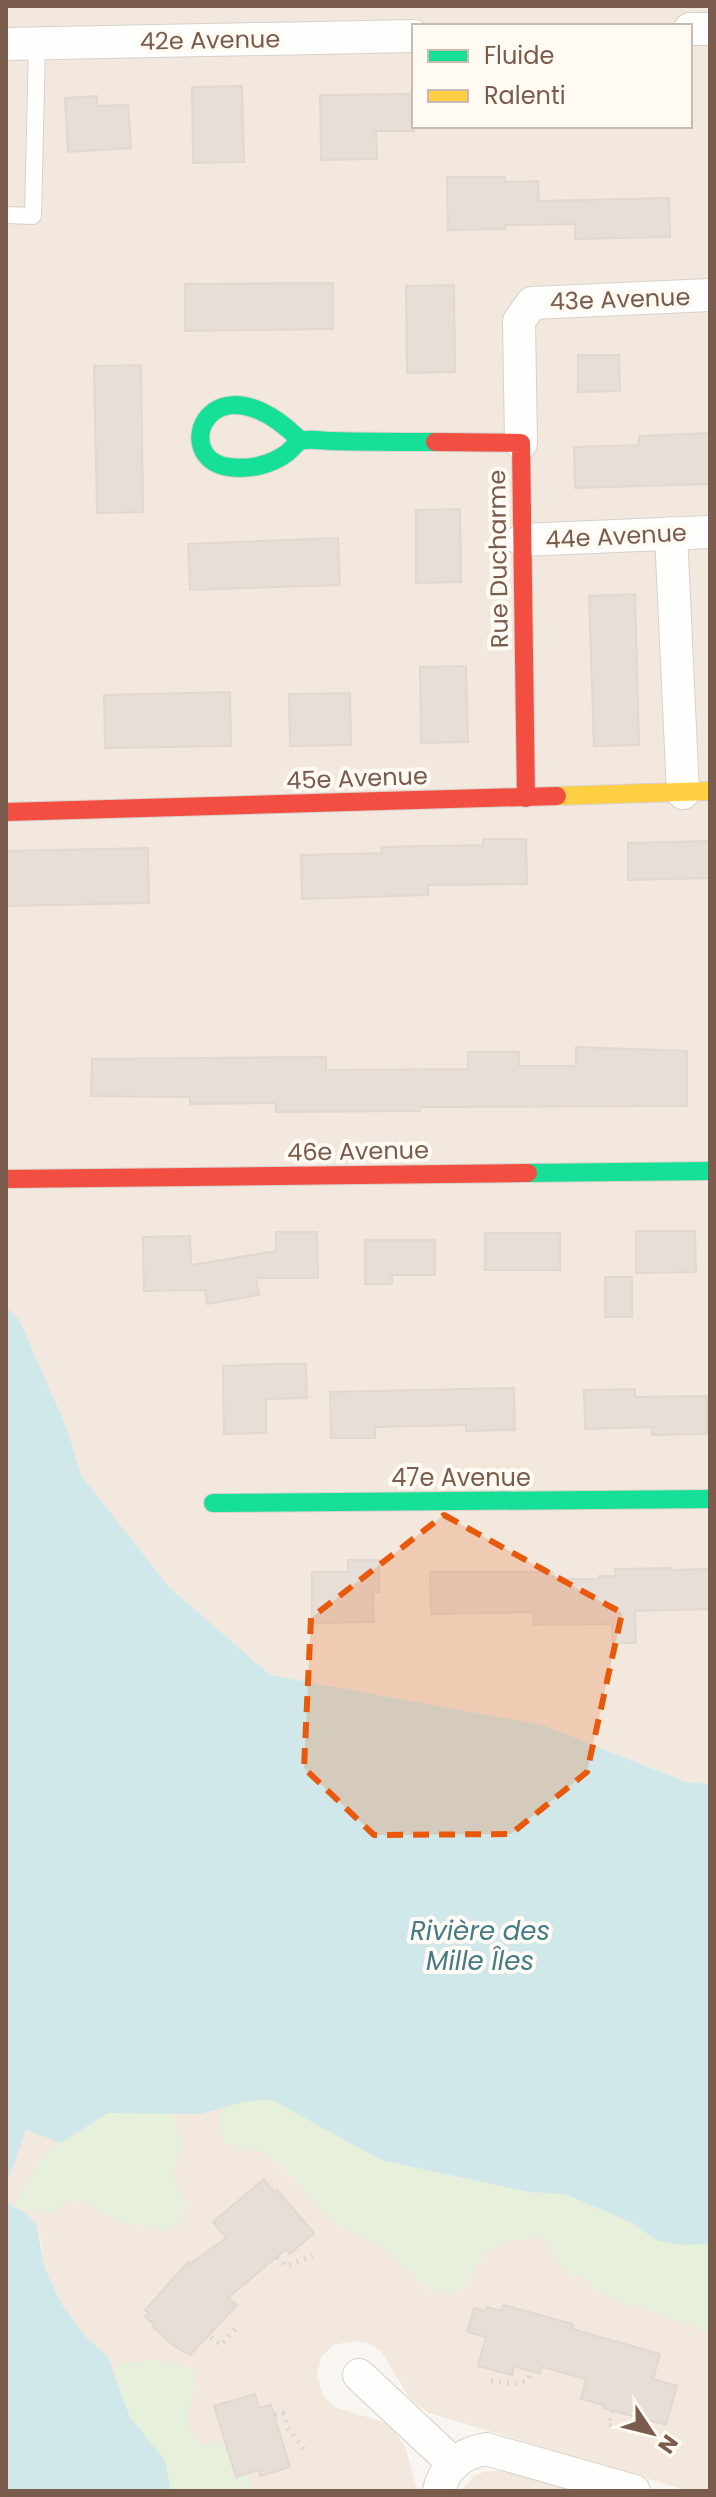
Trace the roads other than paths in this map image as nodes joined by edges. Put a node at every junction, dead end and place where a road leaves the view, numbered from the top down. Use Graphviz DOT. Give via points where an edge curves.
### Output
graph roads {
  1 [pos="412,36"];
  2 [pos="22,44"];
  3 [pos="6,215"];
  4 [pos="710,295"];
  5 [pos="301,441"];
  6 [pos="521,443"];
  7 [pos="710,532"];
  8 [pos="671,533"];
  9 [pos="522,540"];
  10 [pos="697,792"];
  11 [pos="526,798"];
  12 [pos="6,812"];
  13 [pos="710,1171"];
  14 [pos="6,1179"];
  15 [pos="710,1499"];
  16 [pos="213,1503"];
  17 [pos="359,2375"];
  18 [pos="446,2477"];
  19 [pos="634,2491"];
  1 -- 2 [label="street, 42e Avenue"];
  2 -- 3 [label="lane" via="33,216"];
  4 -- 6 [label="street, 43e Avenue" via="532,303 519,321"];
  5 -- 5 [label="street" via="268,414 238,405 210,413 201,428 200,447 206,459 219,466 251,467 288,455"];
  5 -- 6 [label="street, Rue Ducharme"];
  6 -- 9 [label="street, Rue Ducharme"];
  7 -- 8 [label="street, 44e Avenue"];
  8 -- 9 [label="street, 44e Avenue"];
  8 -- 10 [label="street"];
  9 -- 11 [label="street, Rue Ducharme"];
  10 -- 11 [label="street, 45e Avenue"];
  11 -- 12 [label="street, 45e Avenue"];
  13 -- 14 [label="street, 46e Avenue"];
  15 -- 16 [label="street, 47e Avenue"];
  17 -- 18 [label="street"];
  18 -- 19 [label="street" via="466,2455 486,2449"];
}
